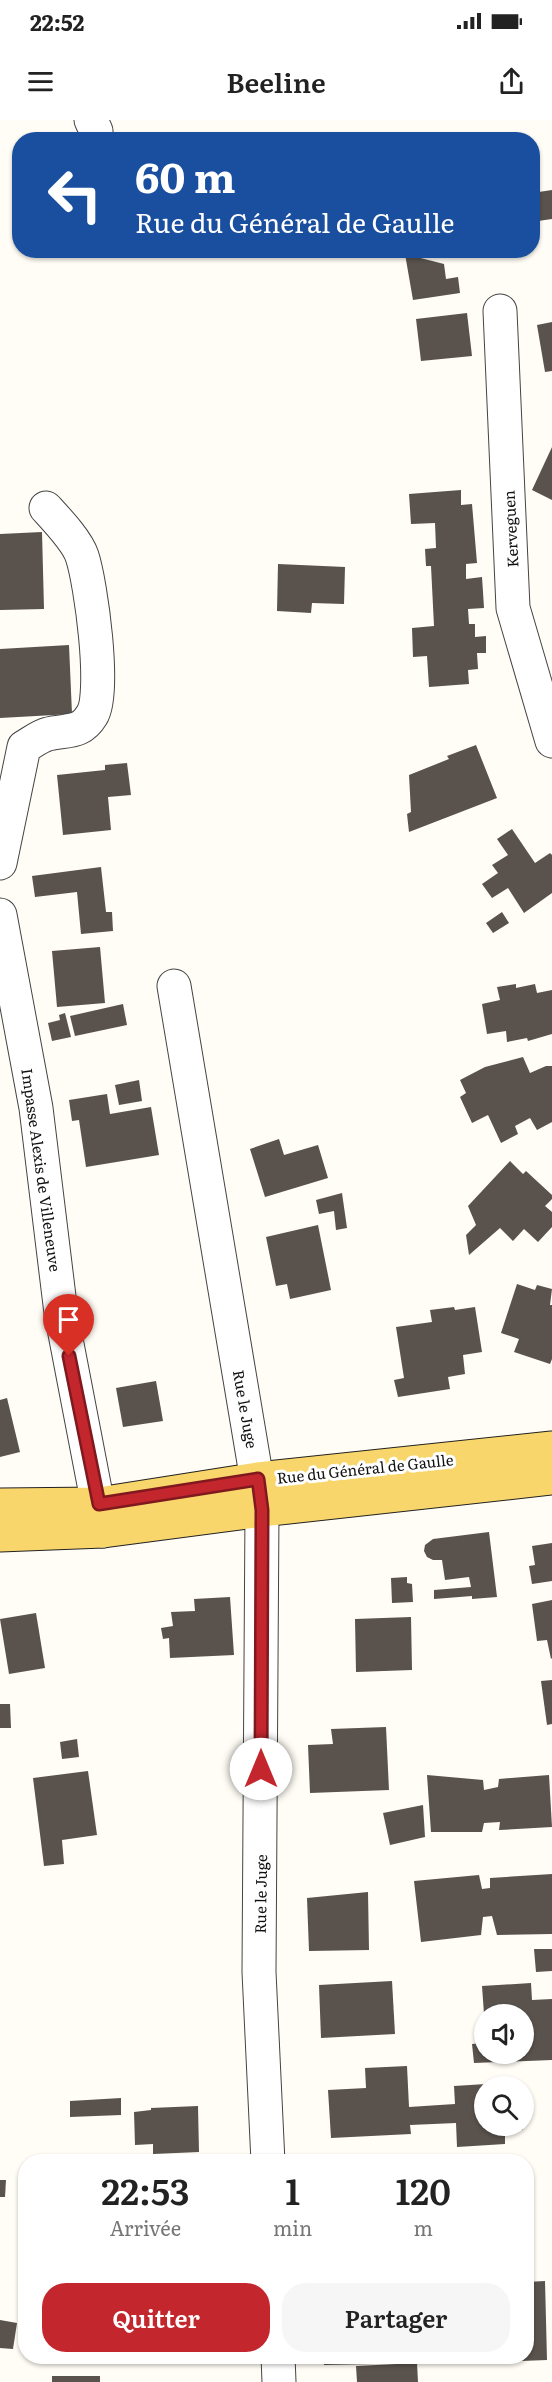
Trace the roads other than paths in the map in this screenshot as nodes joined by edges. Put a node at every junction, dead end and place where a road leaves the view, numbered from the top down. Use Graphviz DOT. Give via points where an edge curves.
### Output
graph roads {
  1 [pos="500,311"];
  2 [pos="46,508"];
  3 [pos="552,741"];
  4 [pos="0,863"];
  5 [pos="0,915"];
  6 [pos="174,986"];
  7 [pos="552,1448"];
  8 [pos="552,1478"];
  9 [pos="260,1495"];
  10 [pos="0,1505"];
  11 [pos="101,1518"];
  12 [pos="0,1535"];
  13 [pos="268,2154"];
  14 [pos="278,2364"];
  15 [pos="279,2382"];
  1 -- 3 [label="street, Kerveguen" via="513,608"];
  2 -- 4 [label="street" via="82,554 99,673 93,714 78,730 47,734 24,747"];
  5 -- 11 [label="street, Impasse Alexis de Villeneuve" via="36,1108 61,1313"];
  6 -- 9 [label="street, Rue le Juge"];
  7 -- 9 [label="main road, Rue du Général de Gaulle"];
  8 -- 9 [label="main road, Rue du Général de Gaulle"];
  9 -- 11 [label="main road, Rue du Général de Gaulle"];
  9 -- 13 [label="street, Rue le Juge" via="259,1972"];
  10 -- 11 [label="main road, Rue du Général de Gaulle"];
  11 -- 12 [label="main road, Rue du Général de Gaulle"];
  14 -- 15 [label="street"];
}
